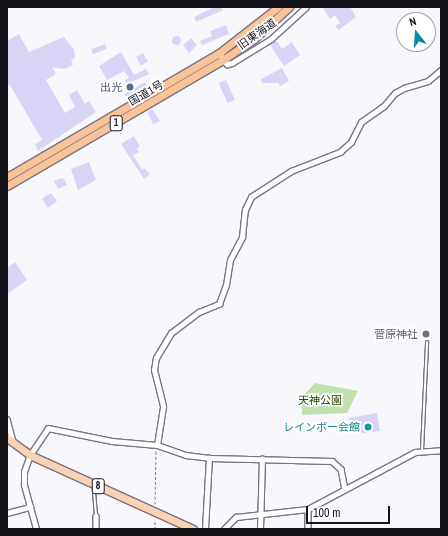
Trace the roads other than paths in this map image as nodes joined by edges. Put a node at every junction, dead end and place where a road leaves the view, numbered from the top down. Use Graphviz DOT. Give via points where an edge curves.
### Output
graph roads {
  1 [pos="278,7"];
  2 [pos="288,7"];
  3 [pos="306,7"];
  4 [pos="219,53"];
  5 [pos="224,59"];
  6 [pos="441,70"];
  7 [pos="160,89"];
  8 [pos="164,96"];
  9 [pos="121,111"];
  10 [pos="125,118"];
  11 [pos="30,164"];
  12 [pos="34,171"];
  13 [pos="7,177"];
  14 [pos="7,186"];
  15 [pos="427,342"];
  16 [pos="7,419"];
  17 [pos="7,438"];
  18 [pos="14,443"];
  19 [pos="157,445"];
  20 [pos="441,450"];
  21 [pos="422,452"];
  22 [pos="30,455"];
  23 [pos="209,458"];
  24 [pos="262,460"];
  25 [pos="97,486"];
  26 [pos="344,490"];
  27 [pos="30,507"];
  28 [pos="308,509"];
  29 [pos="7,513"];
  30 [pos="260,513"];
  31 [pos="96,516"];
  32 [pos="36,529"];
  33 [pos="96,529"];
  34 [pos="193,529"];
  35 [pos="205,529"];
  36 [pos="224,529"];
  37 [pos="260,529"];
  38 [pos="308,529"];
  1 -- 4 [label="highway, 国道1号 / 1"];
  2 -- 5 [label="highway, 国道1号 / 1" via="255,38"];
  3 -- 5 [label="street, 旧東海道" via="270,39 232,63 227,64"];
  4 -- 5 [label="street"];
  4 -- 7 [label="highway, 国道1号 / 1"];
  5 -- 8 [label="highway, 国道1号 / 1"];
  6 -- 19 [label="street" via="428,81 395,93 384,106 360,122 351,142 340,152 291,171 251,197 245,210 242,237 230,260 226,285 219,304 199,312 171,333 156,358 154,370 163,406"];
  7 -- 8 [label="highway"];
  7 -- 9 [label="highway, 国道1号 / 1"];
  8 -- 10 [label="highway, 国道1号 / 1"];
  9 -- 10 [label="highway"];
  9 -- 11 [label="highway, 国道1号 / 1"];
  10 -- 12 [label="highway, 国道1号 / 1"];
  11 -- 12 [label="highway"];
  11 -- 13 [label="highway, 国道1号 / 1"];
  12 -- 14 [label="highway, 国道1号 / 1"];
  15 -- 21 [label="lane"];
  16 -- 18 [label="street"];
  17 -- 18 [label="main road, 8"];
  18 -- 22 [label="main road, 8"];
  19 -- 22 [label="street" via="112,441 48,428"];
  19 -- 23 [label="street" via="186,455"];
  20 -- 21 [label="street"];
  21 -- 26 [label="street" via="415,452"];
  22 -- 25 [label="main road, 8"];
  22 -- 27 [label="street" via="24,472 24,485"];
  23 -- 24 [label="street"];
  23 -- 35 [label="street"];
  24 -- 26 [label="street" via="332,461 341,469"];
  24 -- 30 [label="street"];
  25 -- 31 [label="lane" via="94,491"];
  25 -- 34 [label="main road, 8"];
  26 -- 28 [label="street"];
  27 -- 29 [label="street"];
  27 -- 32 [label="street"];
  28 -- 30 [label="street"];
  28 -- 38 [label="street"];
  30 -- 36 [label="street" via="236,517"];
  30 -- 37 [label="street"];
  31 -- 33 [label="street"];
}
